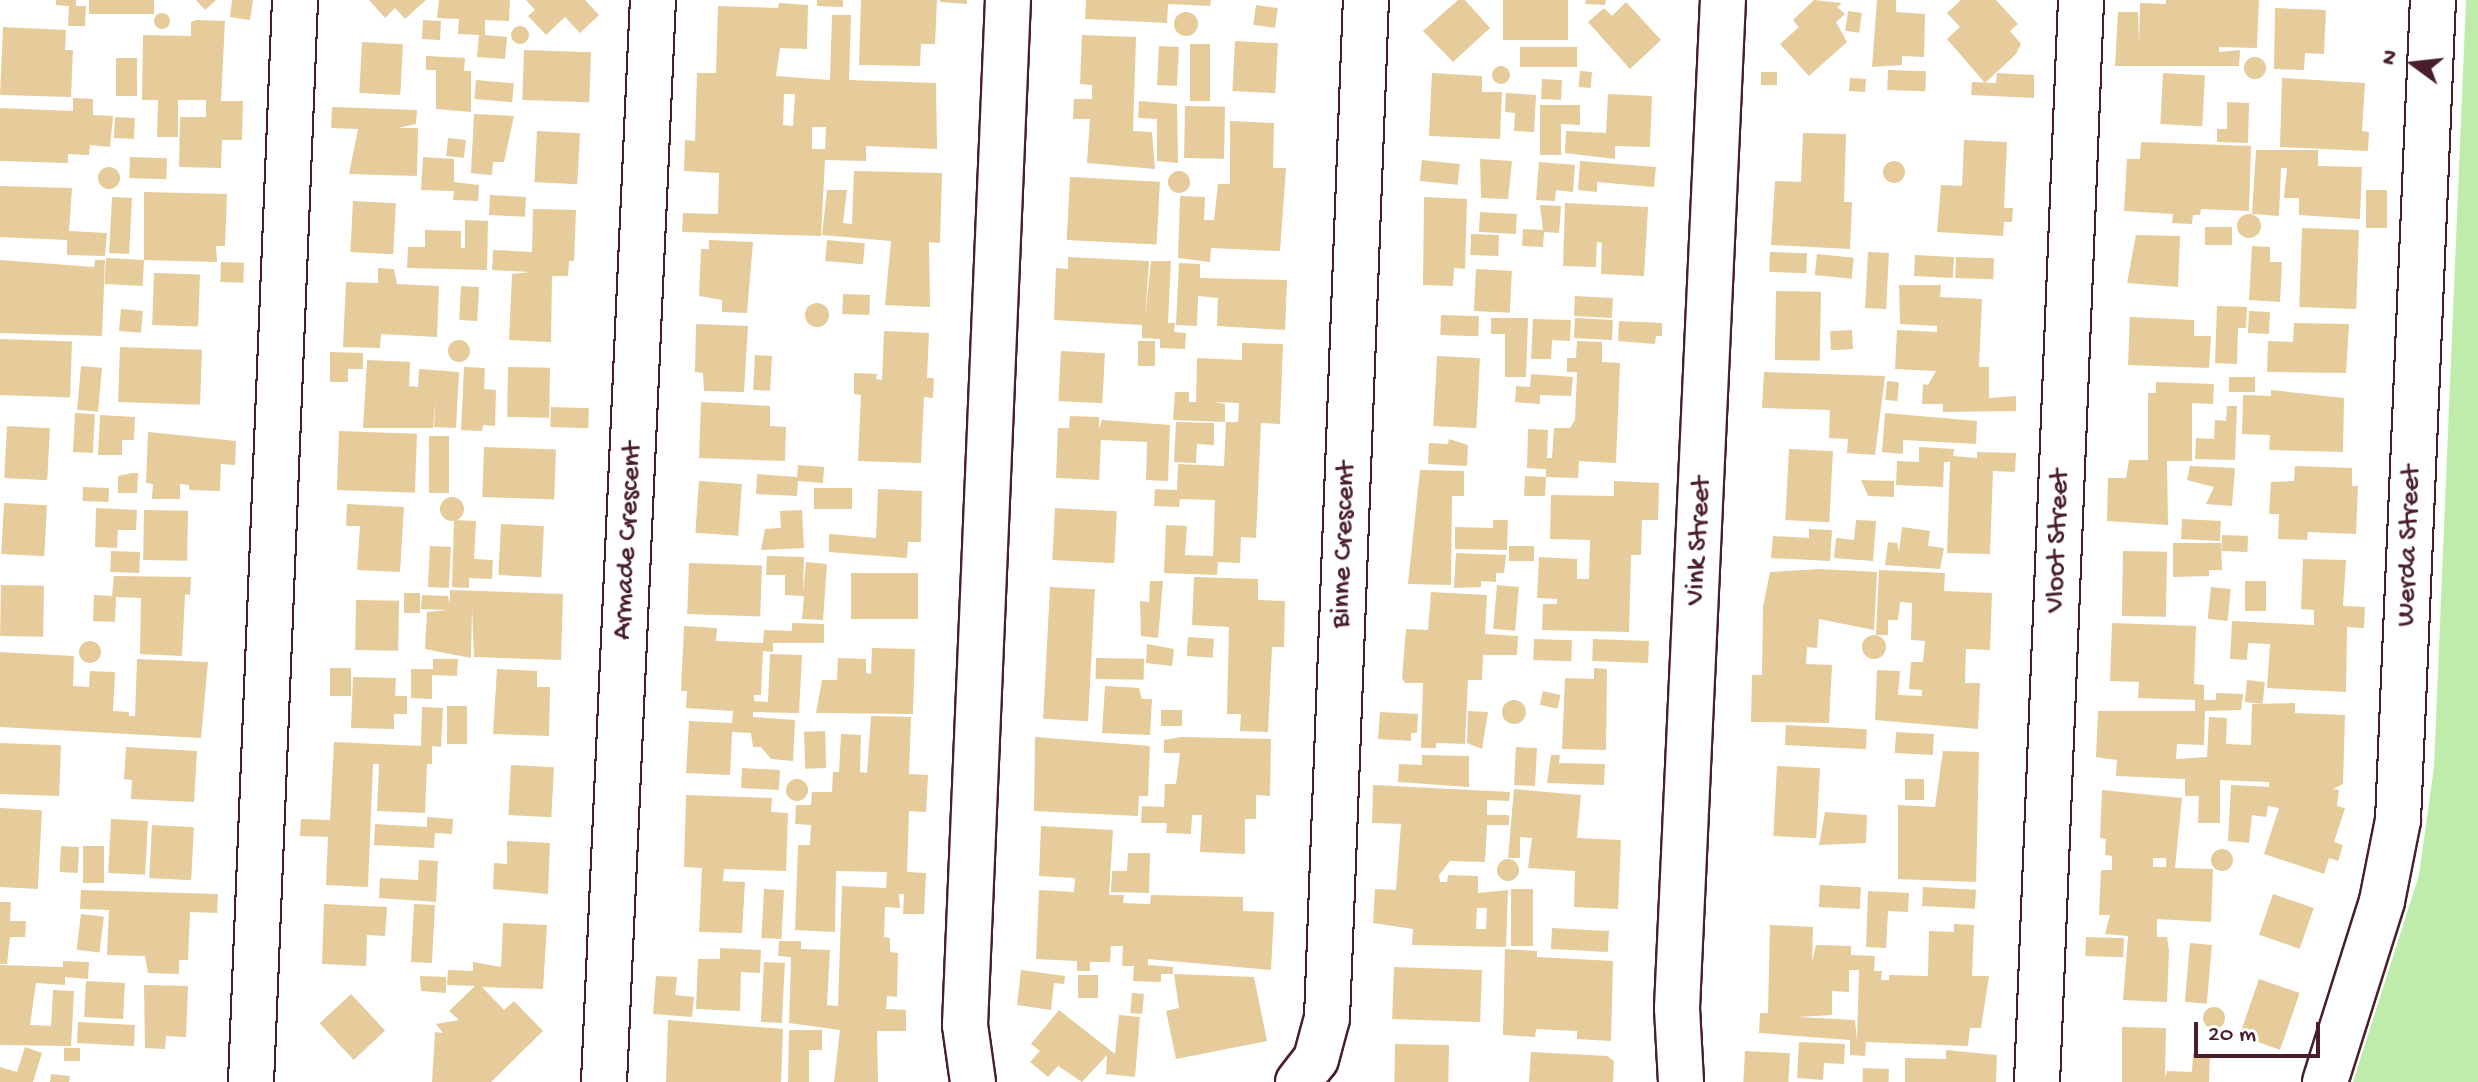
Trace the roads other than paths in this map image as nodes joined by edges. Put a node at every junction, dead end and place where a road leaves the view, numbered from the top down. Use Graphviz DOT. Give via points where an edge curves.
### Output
graph roads {
  1 [pos="295,0"];
  2 [pos="653,0"];
  3 [pos="1008,0"];
  4 [pos="1366,0"];
  5 [pos="1723,0"];
  6 [pos="2081,0"];
  7 [pos="2433,0"];
  8 [pos="251,1082"];
  9 [pos="604,1082"];
  10 [pos="973,1082"];
  11 [pos="1298,1082"];
  12 [pos="1681,1082"];
  13 [pos="2037,1082"];
  14 [pos="2325,1082"];
  1 -- 8 [label="street"];
  2 -- 9 [label="street, Armade Crescent"];
  3 -- 10 [label="street" via="965,1025"];
  4 -- 11 [label="street, Binne Crescent" via="1327,1018 1316,1059"];
  5 -- 12 [label="street, Vink Street" via="1677,1008"];
  6 -- 13 [label="street, Vloot Street"];
  7 -- 14 [label="street, Werda Street" via="2398,820 2382,901"];
}
